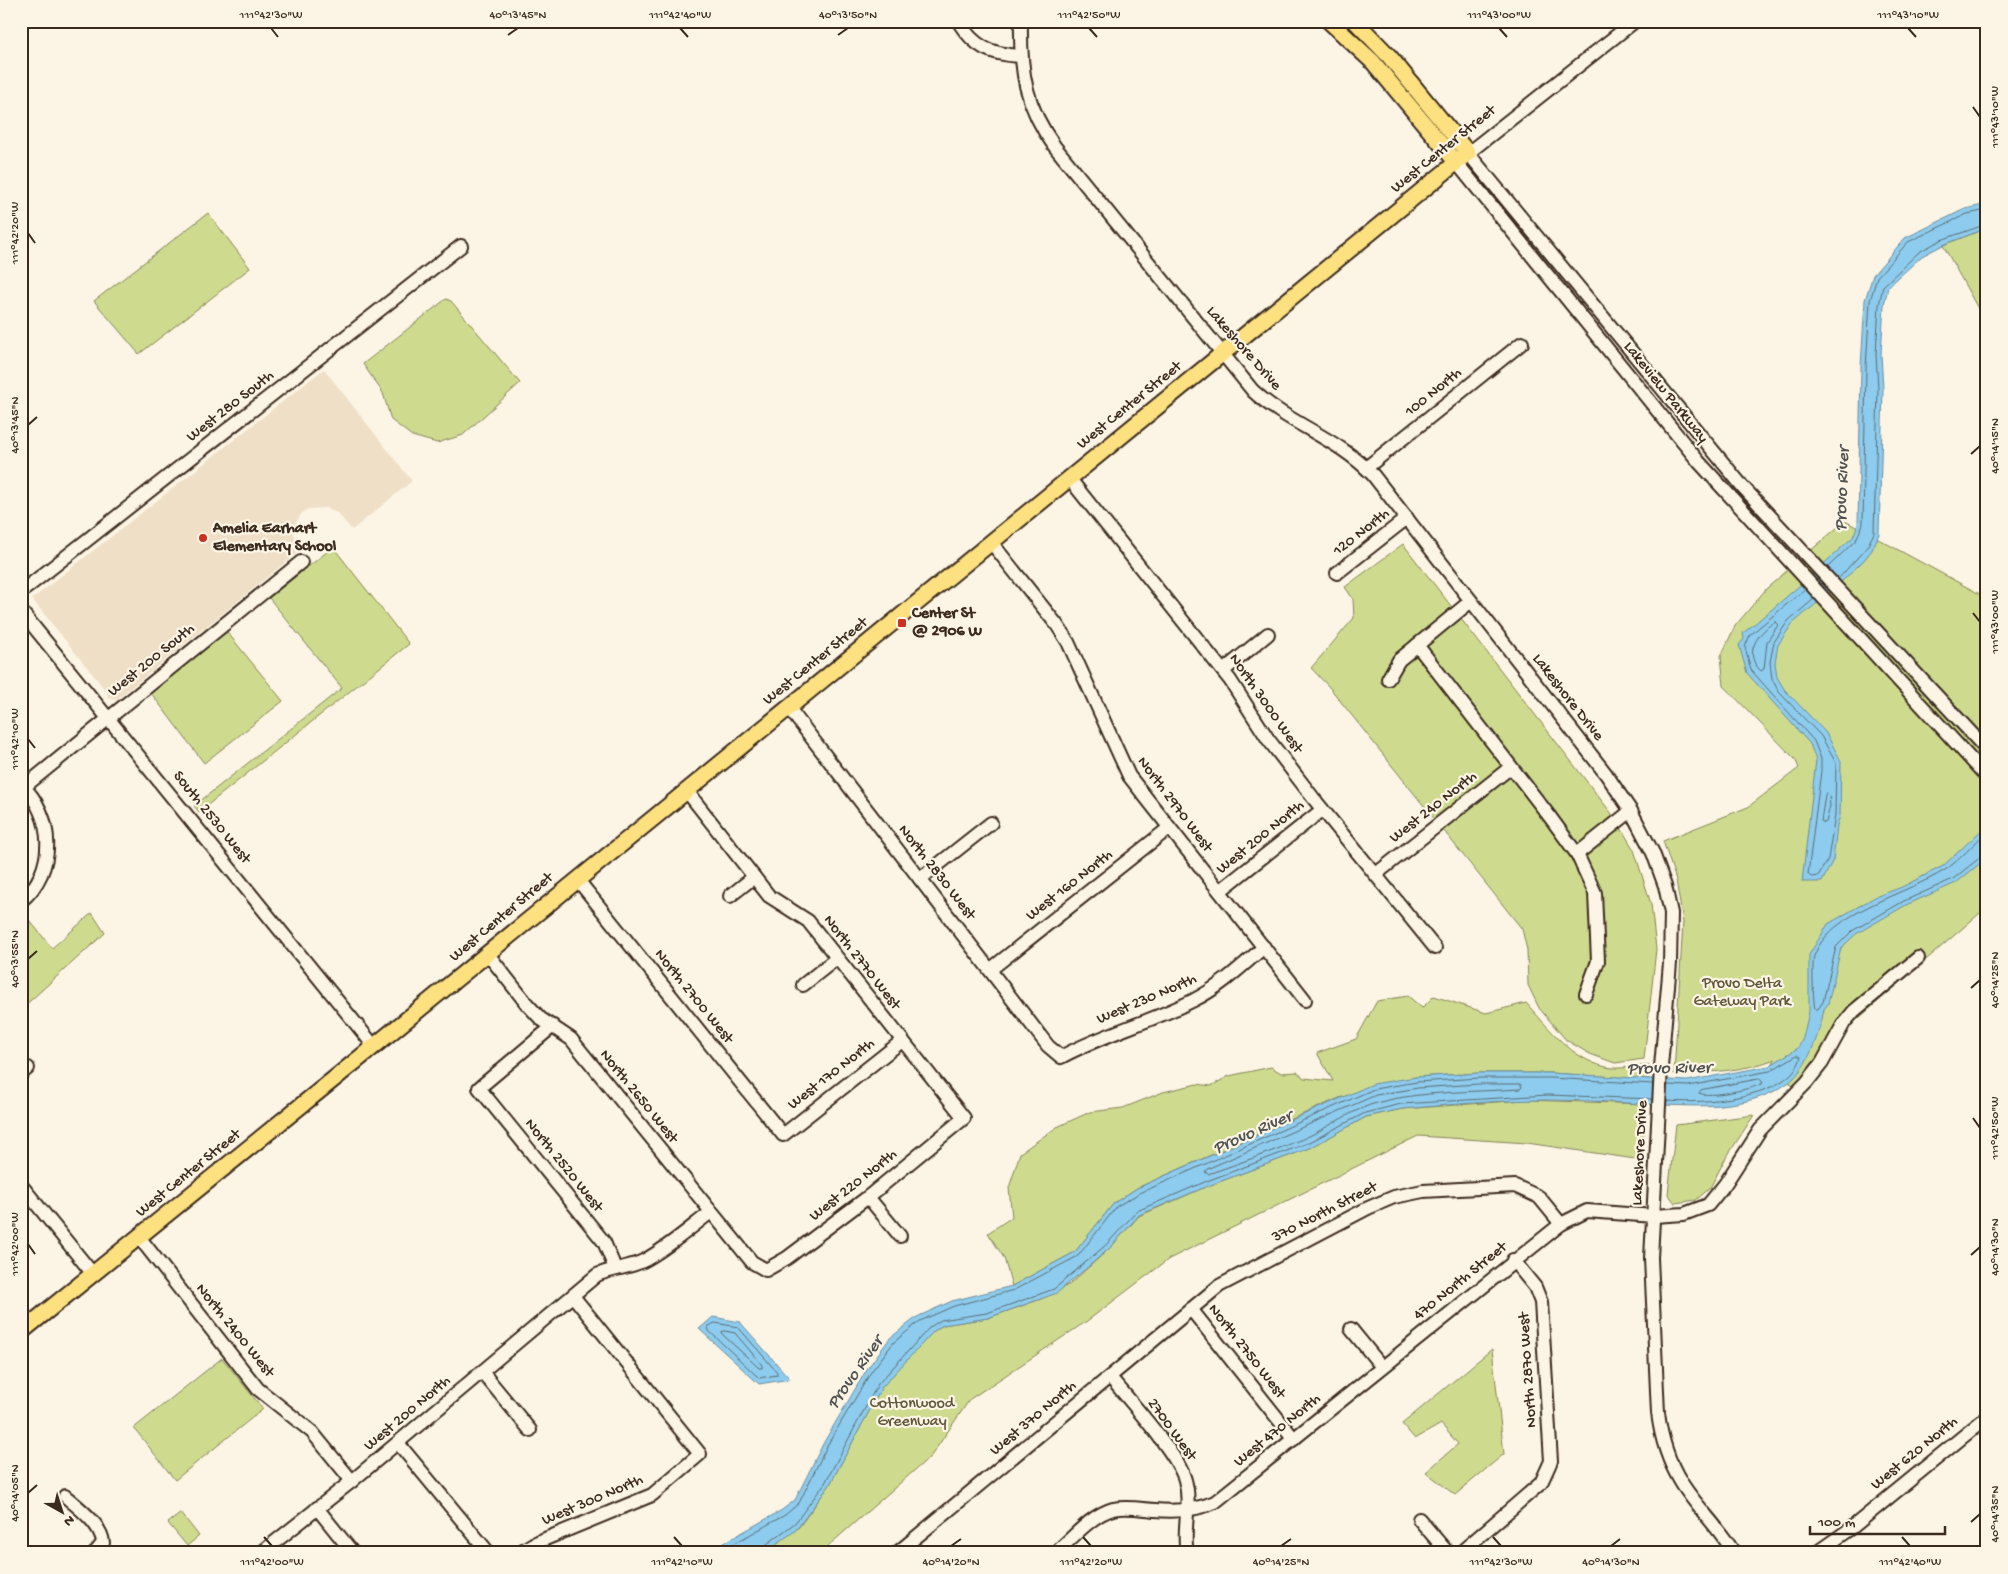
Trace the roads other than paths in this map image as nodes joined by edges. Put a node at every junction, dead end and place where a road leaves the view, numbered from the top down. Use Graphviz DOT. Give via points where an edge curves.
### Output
graph roads {
  1 [pos="958,21"];
  2 [pos="1021,21"];
  3 [pos="1329,21"];
  4 [pos="1356,21"];
  5 [pos="1635,21"];
  6 [pos="1020,56"];
  7 [pos="1462,158"];
  8 [pos="461,246"];
  9 [pos="1522,343"];
  10 [pos="1222,354"];
  11 [pos="1366,468"];
  12 [pos="1069,478"];
  13 [pos="1407,518"];
  14 [pos="991,542"];
  15 [pos="301,562"];
  16 [pos="1337,573"];
  17 [pos="21,592"];
  18 [pos="1471,601"];
  19 [pos="21,611"];
  20 [pos="1268,634"];
  21 [pos="1418,645"];
  22 [pos="1223,671"];
  23 [pos="1388,679"];
  24 [pos="788,707"];
  25 [pos="108,718"];
  26 [pos="1985,746"];
  27 [pos="1969,758"];
  28 [pos="1511,767"];
  29 [pos="1987,777"];
  30 [pos="23,786"];
  31 [pos="686,790"];
  32 [pos="1322,810"];
  33 [pos="1631,811"];
  34 [pos="991,823"];
  35 [pos="1169,828"];
  36 [pos="1577,854"];
  37 [pos="1376,874"];
  38 [pos="754,877"];
  39 [pos="577,879"];
  40 [pos="920,879"];
  41 [pos="1220,891"];
  42 [pos="730,896"];
  43 [pos="21,902"];
  44 [pos="1264,948"];
  45 [pos="1434,948"];
  46 [pos="487,953"];
  47 [pos="837,958"];
  48 [pos="1918,958"];
  49 [pos="991,969"];
  50 [pos="803,986"];
  51 [pos="1586,994"];
  52 [pos="1305,1000"];
  53 [pos="553,1026"];
  54 [pos="902,1041"];
  55 [pos="374,1046"];
  56 [pos="1061,1057"];
  57 [pos="964,1118"];
  58 [pos="783,1135"];
  59 [pos="21,1185"];
  60 [pos="868,1196"];
  61 [pos="711,1212"];
  62 [pos="1654,1216"];
  63 [pos="1561,1224"];
  64 [pos="900,1236"];
  65 [pos="139,1237"];
  66 [pos="1513,1260"];
  67 [pos="759,1267"];
  68 [pos="615,1268"];
  69 [pos="93,1274"];
  70 [pos="573,1296"];
  71 [pos="1191,1309"];
  72 [pos="1351,1329"];
  73 [pos="21,1332"];
  74 [pos="1382,1367"];
  75 [pos="483,1373"];
  76 [pos="1110,1377"];
  77 [pos="1987,1417"];
  78 [pos="530,1430"];
  79 [pos="1294,1439"];
  80 [pos="398,1443"];
  81 [pos="352,1481"];
  82 [pos="65,1496"];
  83 [pos="317,1508"];
  84 [pos="1188,1509"];
  85 [pos="1419,1519"];
  86 [pos="1731,1548"];
  87 [pos="95,1553"];
  88 [pos="261,1553"];
  89 [pos="353,1553"];
  90 [pos="489,1553"];
  91 [pos="518,1553"];
  92 [pos="897,1553"];
  93 [pos="1055,1553"];
  94 [pos="1187,1553"];
  95 [pos="1448,1553"];
  96 [pos="1460,1553"];
  97 [pos="1744,1553"];
  98 [pos="1816,1553"];
  1 -- 6 [label="street" via="981,48"];
  2 -- 6 [label="street, Lakeshore Drive"];
  3 -- 7 [label="main road, Lakeview Parkway" via="1373,62"];
  4 -- 7 [label="main road, Lakeview Parkway" via="1389,56"];
  5 -- 7 [label="street, West Center Street"];
  6 -- 10 [label="street, Lakeshore Drive" via="1028,96 1048,138"];
  7 -- 10 [label="main road, West Center Street"];
  7 -- 26 [label="street, Lakeview Parkway" via="1800,550"];
  7 -- 27 [label="street, Lakeview Parkway" via="1684,444"];
  8 -- 17 [label="street, West 280 South"];
  9 -- 11 [label="street, 100 North"];
  10 -- 11 [label="street, Lakeshore Drive" via="1253,391 1271,406 1340,446"];
  10 -- 12 [label="main road, West Center Street"];
  11 -- 13 [label="street, Lakeshore Drive"];
  12 -- 14 [label="main road, West Center Street"];
  12 -- 22 [label="street, North 3000 West"];
  13 -- 16 [label="street, 120 North"];
  13 -- 18 [label="street, Lakeshore Drive"];
  14 -- 24 [label="main road, West Center Street"];
  14 -- 35 [label="street, North 2970 West" via="1062,634 1129,776"];
  15 -- 25 [label="street, West 200 South"];
  18 -- 21 [label="street"];
  18 -- 33 [label="street, Lakeshore Drive" via="1606,774"];
  19 -- 25 [label="street, South 2530 West"];
  20 -- 22 [label="street"];
  21 -- 23 [label="street" via="1399,660"];
  21 -- 28 [label="street"];
  22 -- 32 [label="street, North 3000 West"];
  24 -- 31 [label="main road, West Center Street"];
  24 -- 40 [label="street, North 2830 West"];
  25 -- 30 [label="street, West 200 South"];
  25 -- 55 [label="street, South 2530 West"];
  26 -- 27 [label="street"];
  27 -- 29 [label="street, Lakeview Parkway"];
  28 -- 36 [label="street"];
  28 -- 37 [label="street, West 240 North"];
  30 -- 43 [label="street" via="42,816 48,852 44,873"];
  31 -- 38 [label="street, North 2770 West"];
  31 -- 39 [label="main road, West Center Street"];
  32 -- 37 [label="street, North 3000 West"];
  32 -- 41 [label="street, West 200 North"];
  33 -- 36 [label="street"];
  33 -- 62 [label="street, Lakeshore Drive" via="1653,853 1671,913"];
  34 -- 40 [label="street"];
  35 -- 41 [label="street, North 2970 West"];
  35 -- 49 [label="street, West 160 North"];
  36 -- 51 [label="street" via="1596,892 1598,961"];
  37 -- 45 [label="street, North 3000 West"];
  38 -- 42 [label="street"];
  38 -- 47 [label="street, North 2770 West" via="769,896 808,921"];
  39 -- 46 [label="main road, West Center Street"];
  39 -- 58 [label="street, North 2700 West"];
  40 -- 49 [label="street, North 2830 West"];
  41 -- 44 [label="street, North 2970 West"];
  44 -- 52 [label="street, North 2970 West"];
  44 -- 56 [label="street, West 230 North" via="1194,1000"];
  46 -- 53 [label="street, North 2650 West" via="527,1004"];
  46 -- 55 [label="main road, West Center Street"];
  47 -- 50 [label="street"];
  47 -- 54 [label="street, North 2770 West"];
  48 -- 62 [label="street" via="1844,1022 1822,1064 1760,1130 1708,1205 1684,1214"];
  49 -- 56 [label="street, North 2830 West" via="1048,1046"];
  53 -- 61 [label="street, North 2650 West" via="571,1039"];
  53 -- 68 [label="street, North 2520 West" via="479,1088 604,1242"];
  54 -- 57 [label="street, North 2770 West"];
  54 -- 58 [label="street, West 170 North"];
  55 -- 65 [label="main road, West Center Street"];
  57 -- 60 [label="street, West 220 North"];
  59 -- 69 [label="street"];
  60 -- 64 [label="street"];
  60 -- 67 [label="street, West 220 North" via="787,1258 766,1270"];
  61 -- 67 [label="street, North 2650 West"];
  61 -- 68 [label="street, West 200 North" via="644,1261"];
  62 -- 63 [label="street" via="1587,1211"];
  62 -- 86 [label="street, Lakeshore Drive" via="1651,1280 1661,1433 1681,1482"];
  63 -- 66 [label="street, 470 North Street"];
  63 -- 71 [label="street, 370 North Street" via="1539,1197 1515,1186 1423,1191 1394,1197 1220,1286"];
  65 -- 69 [label="main road, West Center Street"];
  65 -- 81 [label="street, North 2400 West" via="252,1382 266,1397 312,1432"];
  66 -- 74 [label="street, 470 North Street"];
  66 -- 96 [label="street, North 2870 West" via="1535,1287 1541,1302 1551,1461 1541,1483"];
  68 -- 70 [label="street, West 200 North" via="598,1276"];
  69 -- 73 [label="main road, West Center Street"];
  70 -- 75 [label="street, West 200 North"];
  70 -- 91 [label="street, West 300 North" via="700,1454 652,1495"];
  71 -- 76 [label="street, West 370 North"];
  71 -- 79 [label="street, North 2750 West"];
  72 -- 74 [label="street"];
  74 -- 79 [label="street, West 470 North"];
  75 -- 78 [label="street"];
  75 -- 80 [label="street, West 200 North"];
  76 -- 84 [label="street, 2700 West" via="1176,1462 1185,1478"];
  76 -- 92 [label="street, West 370 North"];
  77 -- 98 [label="street, West 620 North" via="1849,1530"];
  79 -- 84 [label="street, West 470 North" via="1215,1502"];
  80 -- 81 [label="street, West 200 North"];
  80 -- 90 [label="street"];
  81 -- 83 [label="street, West 200 North"];
  82 -- 87 [label="street" via="102,1534 103,1543"];
  83 -- 88 [label="street, West 200 North"];
  83 -- 89 [label="street"];
  84 -- 93 [label="street, West 470 North" via="1174,1512 1113,1509 1091,1522"];
  84 -- 94 [label="street, 2700 West"];
  85 -- 95 [label="street"];
  86 -- 97 [label="street, Lakeshore Drive"];
}
